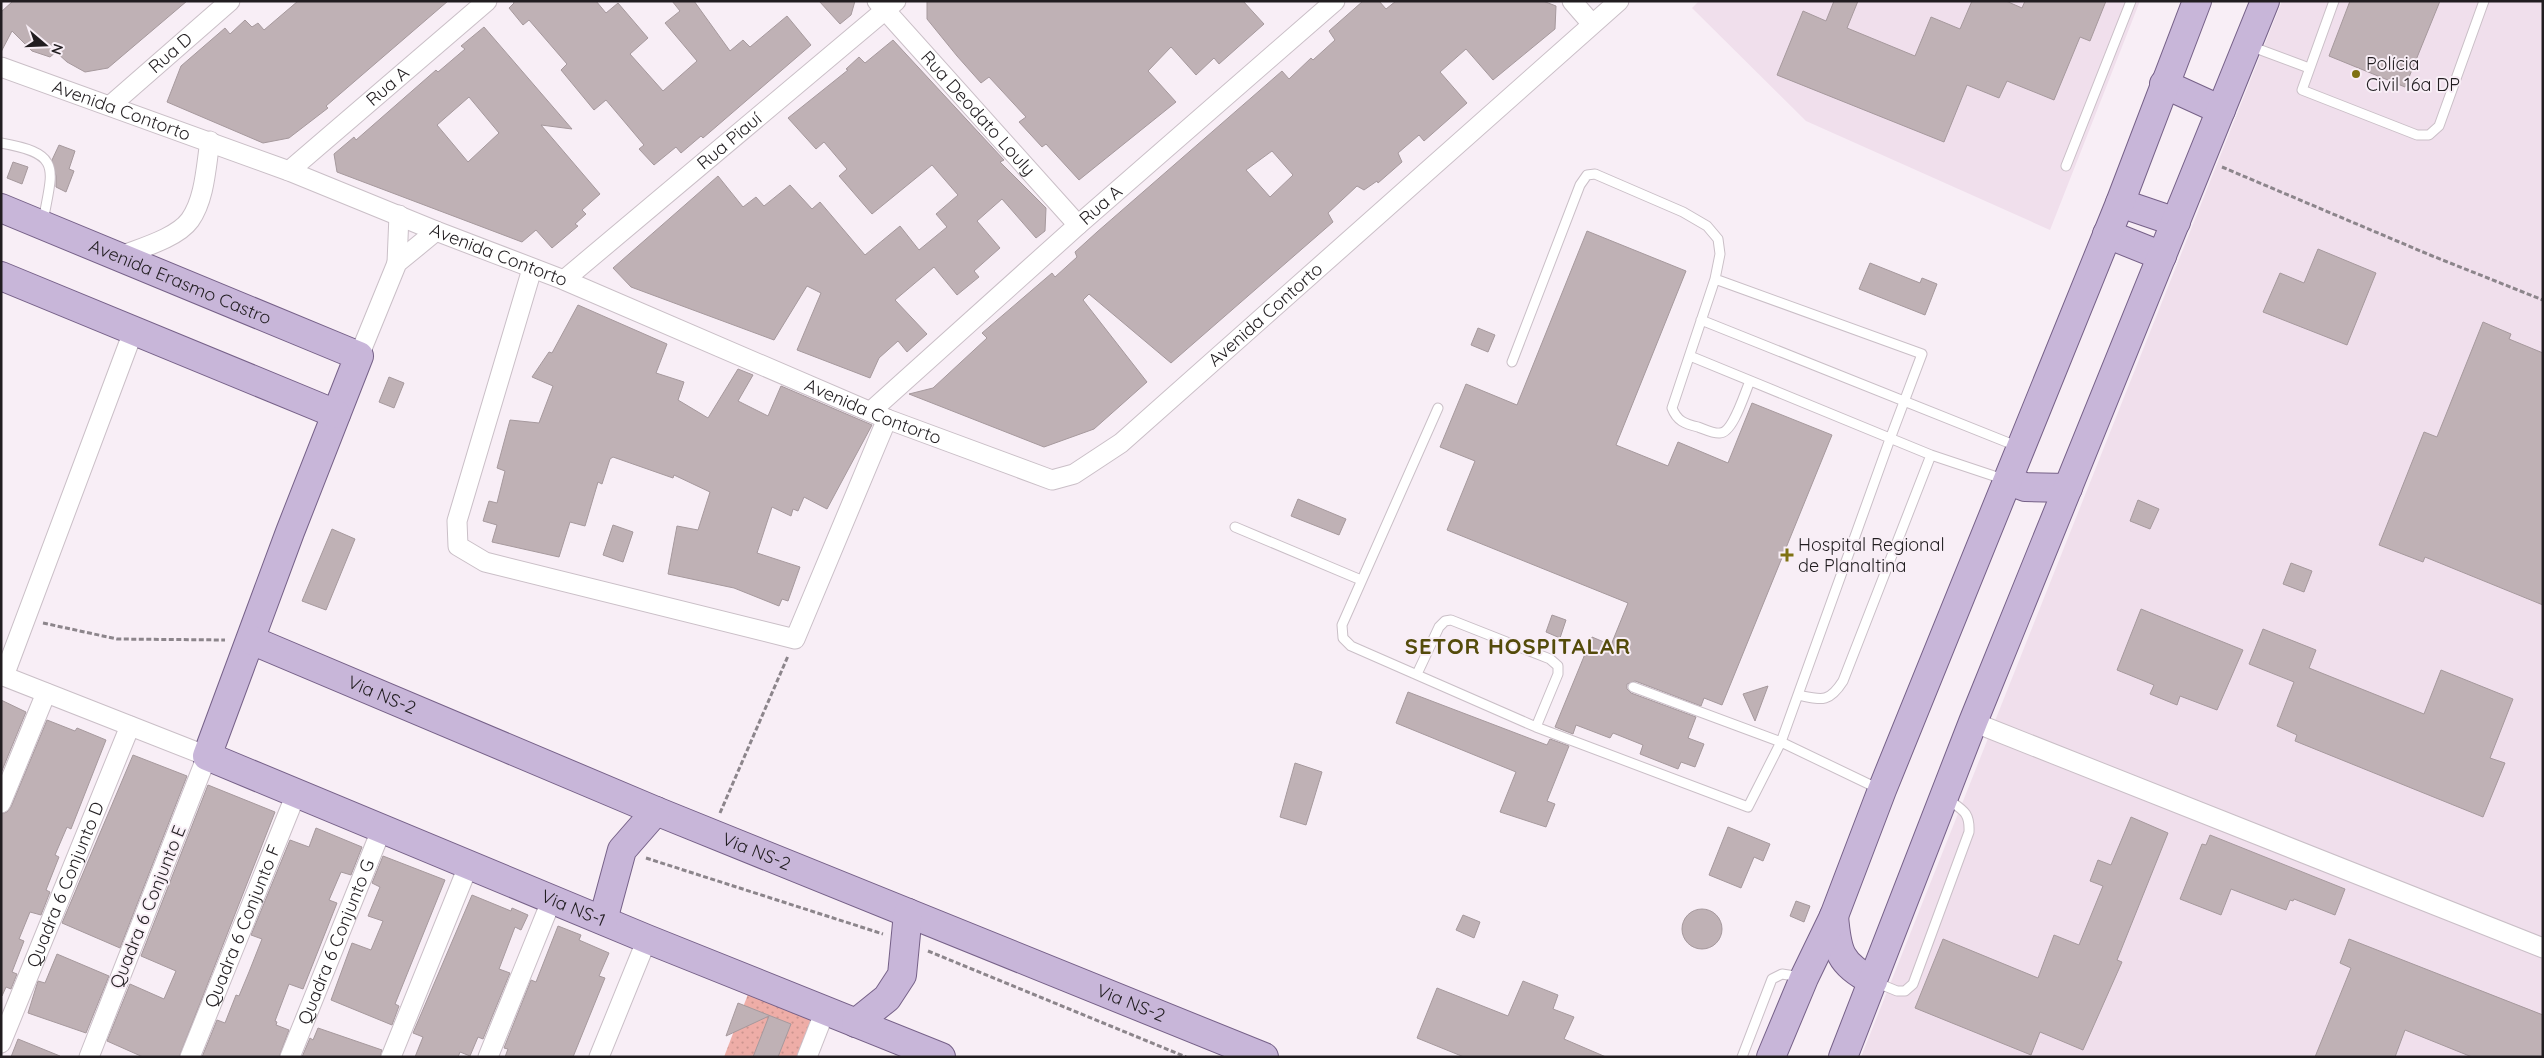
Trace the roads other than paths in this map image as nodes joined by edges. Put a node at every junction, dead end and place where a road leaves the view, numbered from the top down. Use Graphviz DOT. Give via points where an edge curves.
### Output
graph roads {
  1 [pos="230,1"];
  2 [pos="487,1"];
  3 [pos="1335,1"];
  4 [pos="1572,1"];
  5 [pos="1619,1"];
  6 [pos="2131,1"];
  7 [pos="2197,1"];
  8 [pos="2265,1"];
  9 [pos="2334,1"];
  10 [pos="2484,1"];
  11 [pos="886,4"];
  12 [pos="1592,24"];
  13 [pos="2248,45"];
  14 [pos="1,67"];
  15 [pos="2308,68"];
  16 [pos="2164,84"];
  17 [pos="111,105"];
  18 [pos="2221,110"];
  19 [pos="210,141"];
  20 [pos="1,142"];
  21 [pos="2066,166"];
  22 [pos="289,171"];
  23 [pos="2120,203"];
  24 [pos="1,208"];
  25 [pos="399,215"];
  26 [pos="2176,222"];
  27 [pos="43,225"];
  28 [pos="1078,225"];
  29 [pos="436,231"];
  30 [pos="2107,234"];
  31 [pos="121,256"];
  32 [pos="2162,256"];
  33 [pos="397,263"];
  34 [pos="532,269"];
  35 [pos="1,276"];
  36 [pos="1715,279"];
  37 [pos="564,280"];
  38 [pos="1701,320"];
  39 [pos="133,332"];
  40 [pos="359,356"];
  41 [pos="1690,356"];
  42 [pos="1512,362"];
  43 [pos="1750,381"];
  44 [pos="1904,403"];
  45 [pos="1438,408"];
  46 [pos="336,414"];
  47 [pos="878,416"];
  48 [pos="1890,438"];
  49 [pos="2020,448"];
  50 [pos="1931,456"];
  51 [pos="2008,480"];
  52 [pos="2068,488"];
  53 [pos="1236,527"];
  54 [pos="1361,580"];
  55 [pos="251,640"];
  56 [pos="1418,674"];
  57 [pos="2,676"];
  58 [pos="1633,687"];
  59 [pos="46,693"];
  60 [pos="1798,695"];
  61 [pos="1973,722"];
  62 [pos="130,726"];
  63 [pos="1536,727"];
  64 [pos="1781,742"];
  65 [pos="207,756"];
  66 [pos="1882,790"];
  67 [pos="296,794"];
  68 [pos="1944,797"];
  69 [pos="1,803"];
  70 [pos="656,812"];
  71 [pos="382,828"];
  72 [pos="469,864"];
  73 [pos="552,899"];
  74 [pos="908,913"];
  75 [pos="1834,916"];
  76 [pos="603,920"];
  77 [pos="647,939"];
  78 [pos="2543,948"];
  79 [pos="1804,978"];
  80 [pos="1873,981"];
  81 [pos="825,1011"];
  82 [pos="856,1023"];
  83 [pos="1,1043"];
  84 [pos="929,1054"];
  85 [pos="89,1057"];
  86 [pos="190,1057"];
  87 [pos="290,1057"];
  88 [pos="391,1057"];
  89 [pos="488,1057"];
  90 [pos="599,1057"];
  91 [pos="807,1057"];
  92 [pos="1264,1057"];
  93 [pos="1742,1057"];
  94 [pos="1771,1057"];
  95 [pos="1843,1057"];
  1 -- 17 [label="street, Rua D"];
  2 -- 22 [label="street, Rua A"];
  3 -- 28 [label="street, Rua A"];
  4 -- 12 [label="street"];
  5 -- 12 [label="street, Avenida Contorto"];
  6 -- 21 [label="lane"];
  7 -- 16 [label="main road"];
  8 -- 13 [label="main road"];
  9 -- 15 [label="lane"];
  10 -- 15 [label="lane" via="2439,126 2429,135 2417,135 2302,90"];
  11 -- 28 [label="street, Rua Deodato Louly"];
  11 -- 37 [label="street, Rua Piauí"];
  12 -- 47 [label="street, Avenida Contorto" via="1120,443 1074,474 1052,480"];
  13 -- 15 [label="lane"];
  13 -- 18 [label="main road"];
  14 -- 17 [label="street, Avenida Contorto"];
  16 -- 18 [label="main road"];
  16 -- 23 [label="main road"];
  17 -- 19 [label="street, Avenida Contorto"];
  18 -- 26 [label="main road"];
  19 -- 22 [label="street, Avenida Contorto"];
  19 -- 31 [label="street" via="201,195 190,221 168,238"];
  20 -- 27 [label="lane" via="28,148 45,158 52,170"];
  22 -- 25 [label="street, Avenida Contorto"];
  23 -- 26 [label="main road"];
  23 -- 30 [label="main road"];
  24 -- 27 [label="main road, Avenida Erasmo Castro"];
  25 -- 29 [label="street, Avenida Contorto"];
  25 -- 33 [label="street"];
  26 -- 32 [label="main road"];
  27 -- 31 [label="main road, Avenida Erasmo Castro"];
  28 -- 47 [label="street, Rua A"];
  29 -- 33 [label="street"];
  29 -- 34 [label="street, Avenida Contorto"];
  30 -- 32 [label="main road"];
  30 -- 49 [label="main road"];
  31 -- 40 [label="main road, Avenida Erasmo Castro"];
  32 -- 52 [label="main road"];
  33 -- 40 [label="street"];
  34 -- 37 [label="street, Avenida Contorto"];
  34 -- 47 [label="street" via="457,521 458,546 486,562 795,639"];
  35 -- 39 [label="main road"];
  36 -- 38 [label="lane"];
  36 -- 42 [label="lane" via="1720,254 1718,239 1707,226 1683,212 1595,174 1587,175 1580,185"];
  36 -- 44 [label="lane" via="1922,354"];
  37 -- 47 [label="street, Avenida Contorto"];
  38 -- 41 [label="lane"];
  38 -- 44 [label="lane"];
  39 -- 46 [label="main road"];
  39 -- 57 [label="street"];
  40 -- 46 [label="main road"];
  41 -- 43 [label="lane"];
  41 -- 43 [label="lane" via="1672,408 1676,418 1686,424 1720,433 1727,431"];
  43 -- 48 [label="lane"];
  44 -- 48 [label="lane"];
  44 -- 49 [label="lane"];
  45 -- 54 [label="lane"];
  46 -- 55 [label="main road"];
  48 -- 50 [label="lane"];
  48 -- 60 [label="lane"];
  49 -- 51 [label="main road"];
  50 -- 51 [label="lane"];
  50 -- 60 [label="lane" via="1843,681 1834,695 1822,700"];
  51 -- 52 [label="main road" via="2025,487"];
  51 -- 66 [label="main road"];
  52 -- 61 [label="main road"];
  53 -- 54 [label="lane"];
  54 -- 56 [label="lane" via="1342,625 1343,638 1351,646"];
  55 -- 65 [label="main road"];
  55 -- 70 [label="main road, Via NS-2"];
  56 -- 63 [label="lane"];
  56 -- 63 [label="lane" via="1439,627 1451,620 1550,658 1558,666 1558,674"];
  57 -- 59 [label="street"];
  58 -- 64 [label="lane"];
  59 -- 62 [label="street"];
  59 -- 69 [label="street"];
  60 -- 64 [label="lane"];
  61 -- 68 [label="main road"];
  61 -- 78 [label="street"];
  62 -- 65 [label="street"];
  62 -- 83 [label="street, Quadra 6 Conjunto D"];
  63 -- 64 [label="lane" via="1748,807"];
  64 -- 66 [label="lane"];
  65 -- 67 [label="main road, Via NS-1"];
  65 -- 85 [label="street, Quadra 6 Conjunto E"];
  66 -- 75 [label="main road"];
  67 -- 71 [label="main road, Via NS-1"];
  67 -- 86 [label="street, Quadra 6 Conjunto F"];
  68 -- 80 [label="main road"];
  68 -- 80 [label="lane" via="1966,813 1970,820 1969,832 1913,984 1905,991 1897,991"];
  70 -- 74 [label="main road, Via NS-2"];
  70 -- 76 [label="main road" via="622,850"];
  71 -- 72 [label="main road, Via NS-1"];
  71 -- 87 [label="street, Quadra 6 Conjunto G"];
  72 -- 73 [label="main road, Via NS-1"];
  72 -- 88 [label="street"];
  73 -- 76 [label="main road, Via NS-1"];
  73 -- 89 [label="street"];
  74 -- 82 [label="main road" via="902,975 887,998"];
  74 -- 92 [label="main road, Via NS-2"];
  75 -- 79 [label="main road"];
  75 -- 80 [label="main road" via="1837,947 1845,962"];
  76 -- 77 [label="main road, Via NS-1"];
  77 -- 81 [label="main road, Via NS-1"];
  77 -- 90 [label="street"];
  79 -- 93 [label="lane" via="1782,974 1772,980"];
  79 -- 94 [label="main road"];
  80 -- 95 [label="main road"];
  81 -- 82 [label="main road, Via NS-1"];
  81 -- 91 [label="street"];
  82 -- 84 [label="main road, Via NS-1"];
}
